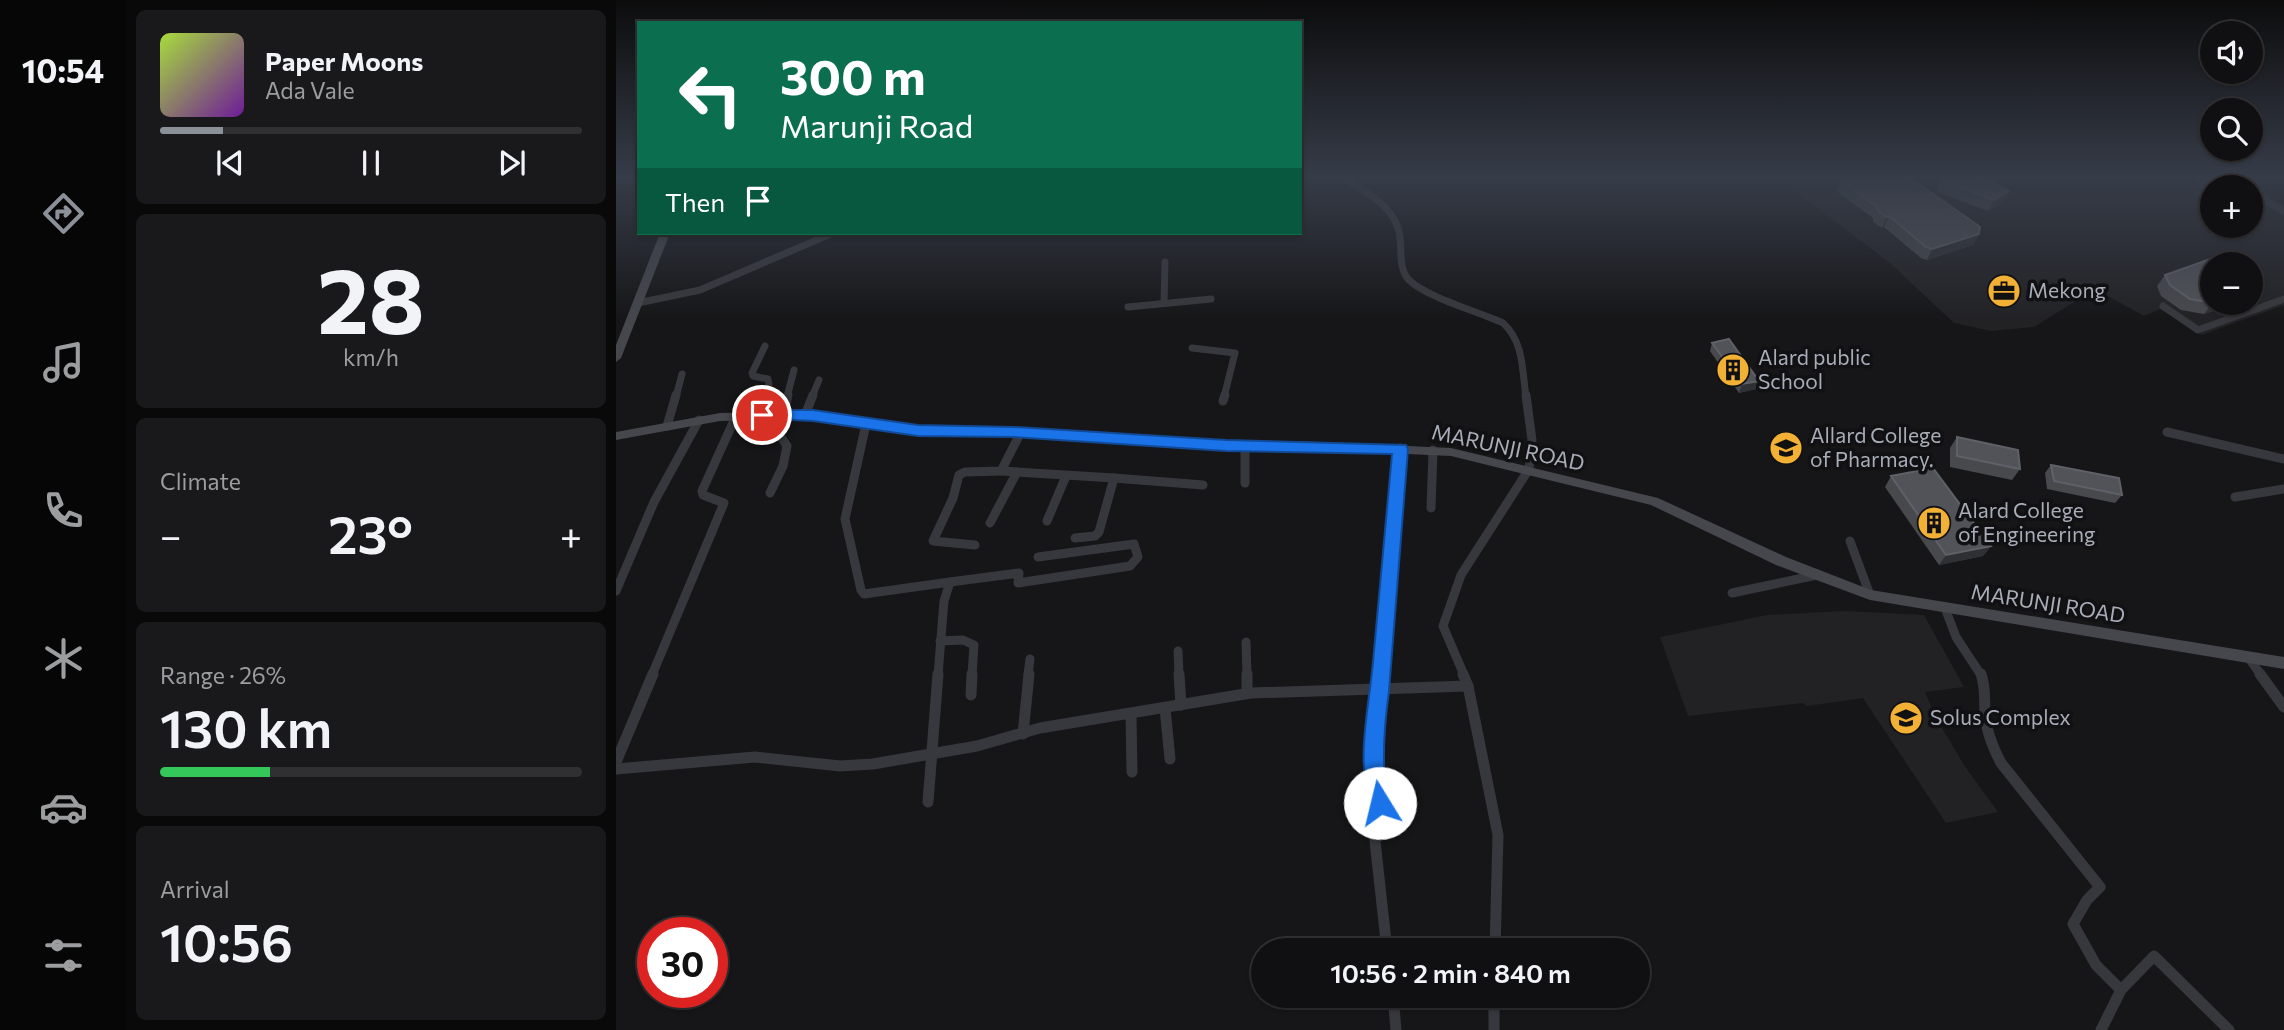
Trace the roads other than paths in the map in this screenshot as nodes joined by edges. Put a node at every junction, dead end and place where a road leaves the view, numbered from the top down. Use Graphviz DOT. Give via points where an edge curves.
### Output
graph roads {
  1 [pos="1397,225"];
  2 [pos="664,235"];
  3 [pos="828,235"];
  4 [pos="1165,262"];
  5 [pos="1211,299"];
  6 [pos="2284,299"];
  7 [pos="638,303"];
  8 [pos="1164,303"];
  9 [pos="2162,306"];
  10 [pos="1128,307"];
  11 [pos="765,346"];
  12 [pos="1192,348"];
  13 [pos="616,358"];
  14 [pos="794,370"];
  15 [pos="682,374"];
  16 [pos="819,380"];
  17 [pos="1223,401"];
  18 [pos="756,415"];
  19 [pos="782,415"];
  20 [pos="805,415"];
  21 [pos="736,416"];
  22 [pos="699,420"];
  23 [pos="866,424"];
  24 [pos="667,426"];
  25 [pos="1021,432"];
  26 [pos="2167,432"];
  27 [pos="616,436"];
  28 [pos="1245,446"];
  29 [pos="1400,449"];
  30 [pos="1433,450"];
  31 [pos="2284,459"];
  32 [pos="1529,469"];
  33 [pos="1001,471"];
  34 [pos="1017,472"];
  35 [pos="1066,476"];
  36 [pos="1114,478"];
  37 [pos="1245,484"];
  38 [pos="1203,485"];
  39 [pos="2284,489"];
  40 [pos="770,493"];
  41 [pos="2235,497"];
  42 [pos="1431,509"];
  43 [pos="1047,521"];
  44 [pos="990,523"];
  45 [pos="1075,538"];
  46 [pos="1850,541"];
  47 [pos="975,545"];
  48 [pos="1038,557"];
  49 [pos="1817,575"];
  50 [pos="950,582"];
  51 [pos="616,591"];
  52 [pos="1732,593"];
  53 [pos="1870,595"];
  54 [pos="1945,608"];
  55 [pos="940,641"];
  56 [pos="1246,642"];
  57 [pos="1178,651"];
  58 [pos="2248,657"];
  59 [pos="1030,659"];
  60 [pos="2284,663"];
  61 [pos="1468,686"];
  62 [pos="1380,691"];
  63 [pos="1247,693"];
  64 [pos="971,695"];
  65 [pos="1181,705"];
  66 [pos="2284,707"];
  67 [pos="1165,708"];
  68 [pos="1131,714"];
  69 [pos="1023,734"];
  70 [pos="930,755"];
  71 [pos="1170,759"];
  72 [pos="616,761"];
  73 [pos="616,769"];
  74 [pos="1132,772"];
  75 [pos="928,802"];
  76 [pos="1386,938"];
  77 [pos="1495,938"];
  78 [pos="2121,990"];
  79 [pos="1394,1008"];
  80 [pos="1494,1008"];
  81 [pos="1396,1030"];
  82 [pos="1493,1030"];
  83 [pos="2101,1030"];
  84 [pos="2229,1030"];
  1 -- 32 [label="street" via="1402,267 1409,279 1513,332 1532,440"];
  2 -- 7 [label="street"];
  3 -- 7 [label="street" via="700,290"];
  4 -- 8 [label="street"];
  5 -- 8 [label="street"];
  6 -- 9 [label="street" via="2198,330"];
  7 -- 13 [label="street"];
  8 -- 10 [label="street"];
  11 -- 18 [label="street" via="752,373 768,379 769,384"];
  12 -- 17 [label="street" via="1235,353"];
  14 -- 19 [label="street"];
  15 -- 24 [label="street"];
  16 -- 20 [label="street"];
  18 -- 19 [label="street, MARUNJI ROAD"];
  18 -- 21 [label="street, MARUNJI ROAD"];
  19 -- 20 [label="street, MARUNJI ROAD"];
  19 -- 40 [label="street" via="779,434 787,446"];
  20 -- 23 [label="street, MARUNJI ROAD"];
  21 -- 22 [label="street, MARUNJI ROAD"];
  21 -- 72 [label="street" via="702,491 723,503"];
  22 -- 24 [label="street, MARUNJI ROAD"];
  22 -- 51 [label="street" via="654,502"];
  23 -- 25 [label="street, MARUNJI ROAD"];
  23 -- 50 [label="street" via="845,519 860,590 864,594"];
  24 -- 27 [label="street, MARUNJI ROAD"];
  25 -- 28 [label="street, MARUNJI ROAD"];
  25 -- 33 [label="street"];
  26 -- 31 [label="street" via="2189,442"];
  28 -- 29 [label="street, MARUNJI ROAD"];
  28 -- 37 [label="street"];
  29 -- 30 [label="street, MARUNJI ROAD"];
  29 -- 62 [label="street"];
  30 -- 32 [label="street, MARUNJI ROAD"];
  30 -- 42 [label="street"];
  32 -- 49 [label="street, MARUNJI ROAD" via="1654,502"];
  32 -- 61 [label="street" via="1461,575 1443,626"];
  33 -- 34 [label="street"];
  33 -- 47 [label="street" via="961,473 933,541"];
  34 -- 35 [label="street"];
  34 -- 44 [label="street"];
  35 -- 36 [label="street"];
  35 -- 43 [label="street"];
  36 -- 38 [label="street"];
  36 -- 45 [label="street" via="1099,532"];
  39 -- 41 [label="street"];
  46 -- 53 [label="street"];
  48 -- 50 [label="street" via="1134,544 1138,557 1130,566 1018,583 1019,573"];
  49 -- 52 [label="street"];
  49 -- 53 [label="street, MARUNJI ROAD"];
  50 -- 55 [label="street"];
  53 -- 54 [label="street, MARUNJI ROAD"];
  54 -- 58 [label="street, MARUNJI ROAD"];
  54 -- 78 [label="street" via="1956,637 1986,687 1985,714 2001,763 2100,887 2073,923 2096,965"];
  55 -- 64 [label="street" via="963,640 974,645"];
  55 -- 70 [label="street"];
  56 -- 63 [label="street"];
  57 -- 65 [label="street"];
  58 -- 60 [label="street, MARUNJI ROAD"];
  58 -- 66 [label="street"];
  59 -- 69 [label="street"];
  61 -- 62 [label="street"];
  61 -- 77 [label="street" via="1498,835"];
  62 -- 63 [label="street"];
  62 -- 76 [label="street" via="1374,730 1380,803 1373,823"];
  63 -- 65 [label="street"];
  65 -- 67 [label="street"];
  67 -- 68 [label="street"];
  67 -- 71 [label="street"];
  68 -- 69 [label="street"];
  68 -- 74 [label="street"];
  69 -- 70 [label="street"];
  70 -- 73 [label="street" via="840,766 755,757"];
  70 -- 75 [label="street"];
  78 -- 83 [label="street"];
  78 -- 84 [label="street" via="2154,956"];
  79 -- 81 [label="street"];
  80 -- 82 [label="street"];
}
